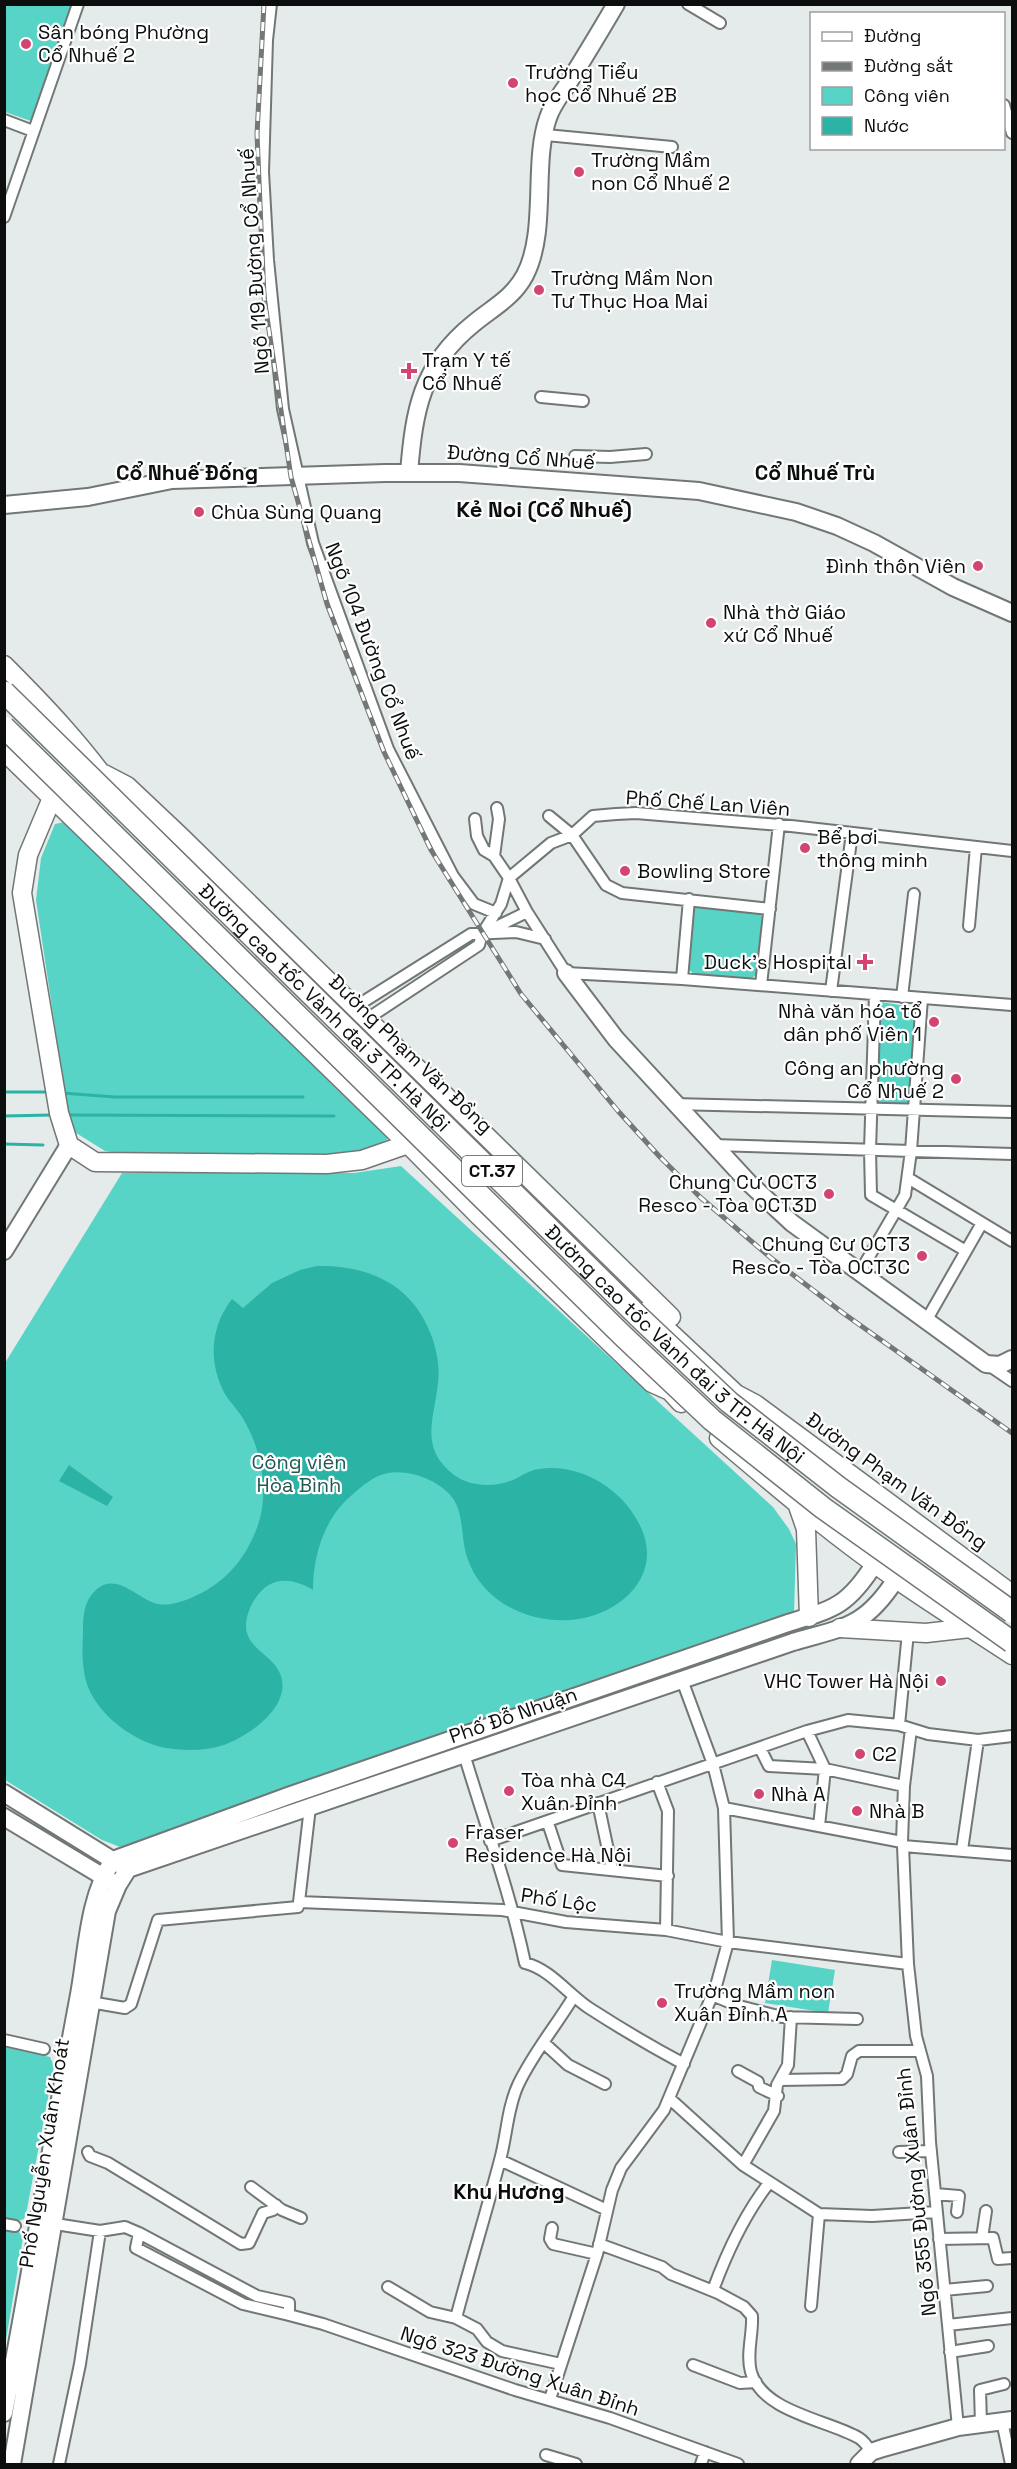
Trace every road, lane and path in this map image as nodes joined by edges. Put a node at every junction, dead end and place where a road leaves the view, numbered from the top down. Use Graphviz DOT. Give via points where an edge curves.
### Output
graph roads {
  1 [pos="78,4"];
  2 [pos="271,4"];
  3 [pos="616,4"];
  4 [pos="688,4"];
  5 [pos="720,23"];
  6 [pos="1005,108"];
  7 [pos="4,120"];
  8 [pos="33,131"];
  9 [pos="1012,133"];
  10 [pos="546,135"];
  11 [pos="672,147"];
  12 [pos="4,217"];
  13 [pos="541,397"];
  14 [pos="583,401"];
  15 [pos="645,454"];
  16 [pos="575,456"];
  17 [pos="409,473"];
  18 [pos="299,477"];
  19 [pos="4,505"];
  20 [pos="1012,613"];
  21 [pos="4,665"];
  22 [pos="4,692"];
  23 [pos="4,727"];
  24 [pos="4,733"];
  25 [pos="4,751"];
  26 [pos="101,772"];
  27 [pos="52,798"];
  28 [pos="497,808"];
  29 [pos="549,816"];
  30 [pos="475,819"];
  31 [pos="779,824"];
  32 [pos="852,833"];
  33 [pos="572,835"];
  34 [pos="976,847"];
  35 [pos="1012,851"];
  36 [pos="494,856"];
  37 [pos="509,878"];
  38 [pos="914,894"];
  39 [pos="688,899"];
  40 [pos="770,909"];
  41 [pos="527,912"];
  42 [pos="496,913"];
  43 [pos="969,926"];
  44 [pos="482,934"];
  45 [pos="544,939"];
  46 [pos="566,973"];
  47 [pos="682,979"];
  48 [pos="761,985"];
  49 [pos="831,991"];
  50 [pos="875,994"];
  51 [pos="902,997"];
  52 [pos="922,998"];
  53 [pos="1012,1005"];
  54 [pos="361,1013"];
  55 [pos="674,1104"];
  56 [pos="873,1108"];
  57 [pos="914,1109"];
  58 [pos="1012,1112"];
  59 [pos="408,1144"];
  60 [pos="69,1145"];
  61 [pos="713,1145"];
  62 [pos="870,1150"];
  63 [pos="911,1151"];
  64 [pos="1012,1154"];
  65 [pos="908,1178"];
  66 [pos="897,1211"];
  67 [pos="982,1224"];
  68 [pos="1012,1241"];
  69 [pos="4,1251"];
  70 [pos="966,1251"];
  71 [pos="860,1272"];
  72 [pos="926,1321"];
  73 [pos="1012,1359"];
  74 [pos="986,1364"];
  75 [pos="1012,1381"];
  76 [pos="670,1392"];
  77 [pos="755,1404"];
  78 [pos="797,1503"];
  79 [pos="906,1518"];
  80 [pos="928,1533"];
  81 [pos="875,1563"];
  82 [pos="896,1579"];
  83 [pos="1012,1594"];
  84 [pos="1012,1611"];
  85 [pos="809,1617"];
  86 [pos="840,1628"];
  87 [pos="970,1628"];
  88 [pos="908,1632"];
  89 [pos="1012,1642"];
  90 [pos="1012,1655"];
  91 [pos="682,1680"];
  92 [pos="898,1725"];
  93 [pos="911,1729"];
  94 [pos="807,1731"];
  95 [pos="1012,1736"];
  96 [pos="978,1740"];
  97 [pos="760,1748"];
  98 [pos="464,1754"];
  99 [pos="403,1756"];
  100 [pos="712,1764"];
  101 [pos="825,1769"];
  102 [pos="409,1773"];
  103 [pos="657,1782"];
  104 [pos="904,1786"];
  105 [pos="4,1793"];
  106 [pos="598,1803"];
  107 [pos="310,1807"];
  108 [pos="724,1808"];
  109 [pos="4,1817"];
  110 [pos="548,1823"];
  111 [pos="819,1826"];
  112 [pos="490,1842"];
  113 [pos="903,1844"];
  114 [pos="962,1850"];
  115 [pos="1012,1855"];
  116 [pos="113,1860"];
  117 [pos="128,1869"];
  118 [pos="612,1869"];
  119 [pos="103,1876"];
  120 [pos="668,1876"];
  121 [pos="118,1885"];
  122 [pos="299,1904"];
  123 [pos="514,1912"];
  124 [pos="666,1930"];
  125 [pos="728,1942"];
  126 [pos="908,1964"];
  127 [pos="712,1995"];
  128 [pos="574,1996"];
  129 [pos="84,2001"];
  130 [pos="791,2017"];
  131 [pos="857,2019"];
  132 [pos="4,2040"];
  133 [pos="544,2043"];
  134 [pos="44,2049"];
  135 [pos="920,2051"];
  136 [pos="684,2064"];
  137 [pos="738,2071"];
  138 [pos="780,2080"];
  139 [pos="605,2084"];
  140 [pos="778,2096"];
  141 [pos="669,2098"];
  142 [pos="931,2151"];
  143 [pos="88,2152"];
  144 [pos="899,2152"];
  145 [pos="500,2160"];
  146 [pos="743,2165"];
  147 [pos="769,2183"];
  148 [pos="251,2187"];
  149 [pos="935,2194"];
  150 [pos="276,2205"];
  151 [pos="607,2210"];
  152 [pos="986,2211"];
  153 [pos="936,2212"];
  154 [pos="957,2212"];
  155 [pos="819,2214"];
  156 [pos="301,2218"];
  157 [pos="46,2222"];
  158 [pos="552,2228"];
  159 [pos="100,2231"];
  160 [pos="139,2233"];
  161 [pos="982,2238"];
  162 [pos="939,2239"];
  163 [pos="598,2249"];
  164 [pos="187,2258"];
  165 [pos="1012,2258"];
  166 [pos="181,2271"];
  167 [pos="987,2286"];
  168 [pos="388,2287"];
  169 [pos="713,2290"];
  170 [pos="944,2290"];
  171 [pos="811,2306"];
  172 [pos="290,2315"];
  173 [pos="1012,2316"];
  174 [pos="456,2318"];
  175 [pos="948,2325"];
  176 [pos="988,2346"];
  177 [pos="950,2352"];
  178 [pos="561,2364"];
  179 [pos="693,2364"];
  180 [pos="756,2382"];
  181 [pos="1004,2384"];
  182 [pos="550,2399"];
  183 [pos="10,2414"];
  184 [pos="1007,2420"];
  185 [pos="981,2424"];
  186 [pos="958,2427"];
  187 [pos="705,2452"];
  188 [pos="871,2452"];
  189 [pos="546,2455"];
  190 [pos="12,2464"];
  191 [pos="59,2464"];
  192 [pos="576,2464"];
  193 [pos="701,2464"];
  194 [pos="738,2464"];
  195 [pos="859,2464"];
  196 [pos="1011,2464"];
  1 -- 8 [label="street"];
  2 -- 18 [label="street, Ngõ 119 Đường Cổ Nhuế" via="261,164 274,336 283,409"];
  3 -- 10 [label="street" via="549,116"];
  4 -- 5 [label="street"];
  6 -- 9 [label="street"];
  7 -- 8 [label="street"];
  8 -- 12 [label="street"];
  10 -- 11 [label="street"];
  10 -- 17 [label="street" via="531,262 515,290 455,339 432,372 417,405"];
  13 -- 14 [label="street"];
  15 -- 16 [label="street"];
  17 -- 18 [label="street, Đường Cổ Nhuế"];
  17 -- 20 [label="street, Đường Cổ Nhuế" via="637,485 699,491 753,502 837,526"];
  18 -- 19 [label="street, Đường Cổ Nhuế" via="172,480 88,497"];
  18 -- 42 [label="street, Ngõ 104 Đường Cổ Nhuế" via="312,543 388,749 453,876 474,904"];
  21 -- 26 [label="main road, Đường Phạm Văn Đồng"];
  22 -- 84 [label="highway, Đường cao tốc Vành đai 3 TP. Hà Nội / CT.37, bridge" via="729,1401 838,1487"];
  23 -- 89 [label="highway, Đường cao tốc Vành đai 3 TP. Hà Nội / CT.37, bridge" via="712,1420 823,1508"];
  24 -- 76 [label="main road" via="487,1201 660,1374"];
  25 -- 27 [label="main road"];
  26 -- 54 [label="main road, Đường Phạm Văn Đồng" via="127,786"];
  26 -- 77 [label="main road, Đường Phạm Văn Đồng" via="117,797 501,1173 736,1394"];
  27 -- 59 [label="main road"];
  27 -- 60 [label="main road" via="28,855 22,893 53,1081"];
  28 -- 36 [label="street" via="499,830"];
  29 -- 33 [label="street"];
  30 -- 36 [label="street" via="484,850"];
  31 -- 32 [label="street, Phố Chế Lan Viên"];
  31 -- 33 [label="street, Phố Chế Lan Viên" via="626,814 593,816"];
  31 -- 40 [label="street"];
  32 -- 34 [label="street, Phố Chế Lan Viên"];
  32 -- 49 [label="street"];
  33 -- 37 [label="street, Phố Chế Lan Viên" via="551,843"];
  33 -- 39 [label="street" via="606,885 622,893"];
  34 -- 35 [label="street, Phố Chế Lan Viên"];
  34 -- 43 [label="street"];
  36 -- 37 [label="street"];
  37 -- 41 [label="street"];
  37 -- 42 [label="street"];
  38 -- 51 [label="street"];
  39 -- 40 [label="street"];
  39 -- 47 [label="street"];
  40 -- 48 [label="street"];
  41 -- 44 [label="street"];
  41 -- 45 [label="street"];
  42 -- 44 [label="street"];
  44 -- 45 [label="street" via="516,932"];
  44 -- 54 [label="street" via="471,934"];
  44 -- 54 [label="street" via="479,945"];
  45 -- 46 [label="street"];
  46 -- 47 [label="street"];
  46 -- 55 [label="street" via="616,1039"];
  47 -- 48 [label="street"];
  48 -- 49 [label="street"];
  49 -- 50 [label="street"];
  50 -- 51 [label="street"];
  50 -- 56 [label="street"];
  51 -- 52 [label="street"];
  52 -- 53 [label="street"];
  52 -- 57 [label="street"];
  54 -- 77 [label="main road, Đường Phạm Văn Đồng" via="742,1386"];
  55 -- 56 [label="street"];
  55 -- 61 [label="street"];
  56 -- 57 [label="street"];
  56 -- 62 [label="street"];
  57 -- 58 [label="street"];
  57 -- 63 [label="street"];
  59 -- 60 [label="main road" via="362,1160 327,1164 95,1162"];
  59 -- 76 [label="main road" via="652,1383"];
  60 -- 69 [label="street"];
  61 -- 62 [label="street"];
  61 -- 71 [label="street" via="792,1223"];
  62 -- 63 [label="street"];
  62 -- 66 [label="street" via="871,1195"];
  63 -- 64 [label="street"];
  63 -- 65 [label="street"];
  65 -- 66 [label="street"];
  65 -- 67 [label="street"];
  66 -- 70 [label="street"];
  66 -- 71 [label="street"];
  67 -- 68 [label="street"];
  67 -- 70 [label="street"];
  70 -- 72 [label="street"];
  71 -- 72 [label="street"];
  72 -- 74 [label="street"];
  73 -- 74 [label="street" via="1000,1365"];
  74 -- 75 [label="street"];
  76 -- 78 [label="main road"];
  77 -- 79 [label="main road, Đường Phạm Văn Đồng"];
  78 -- 81 [label="main road"];
  78 -- 85 [label="main road" via="806,1529"];
  79 -- 80 [label="main road, Đường Phạm Văn Đồng"];
  79 -- 81 [label="main road"];
  80 -- 82 [label="main road"];
  80 -- 83 [label="main road, Đường Phạm Văn Đồng"];
  81 -- 82 [label="main road"];
  81 -- 85 [label="street, Phố Đỗ Nhuận" via="843,1603"];
  82 -- 86 [label="street, Phố Đỗ Nhuận" via="865,1617"];
  82 -- 87 [label="main road"];
  85 -- 99 [label="street, Phố Đỗ Nhuận"];
  86 -- 88 [label="main road"];
  86 -- 91 [label="street, Phố Đỗ Nhuận"];
  87 -- 88 [label="main road"];
  87 -- 90 [label="main road"];
  88 -- 92 [label="street"];
  91 -- 98 [label="street, Phố Đỗ Nhuận"];
  91 -- 100 [label="street"];
  92 -- 93 [label="street"];
  92 -- 94 [label="street" via="848,1720"];
  93 -- 96 [label="street"];
  93 -- 104 [label="street, Ngõ 355 Đường Xuân Đỉnh"];
  94 -- 97 [label="street"];
  94 -- 101 [label="street"];
  95 -- 96 [label="street"];
  96 -- 114 [label="street"];
  97 -- 100 [label="street"];
  97 -- 101 [label="street" via="769,1766"];
  98 -- 102 [label="street, Phố Đỗ Nhuận"];
  98 -- 112 [label="street"];
  99 -- 102 [label="street"];
  99 -- 116 [label="street, Phố Đỗ Nhuận"];
  100 -- 103 [label="street"];
  100 -- 108 [label="street"];
  101 -- 104 [label="street"];
  101 -- 111 [label="street"];
  102 -- 107 [label="street, Phố Đỗ Nhuận"];
  103 -- 106 [label="street"];
  103 -- 120 [label="street" via="668,1811"];
  104 -- 113 [label="street, Ngõ 355 Đường Xuân Đỉnh"];
  105 -- 116 [label="street"];
  106 -- 110 [label="street"];
  106 -- 118 [label="street"];
  107 -- 117 [label="street, Phố Đỗ Nhuận"];
  107 -- 122 [label="street"];
  108 -- 111 [label="street"];
  108 -- 125 [label="street"];
  109 -- 119 [label="street"];
  110 -- 112 [label="street"];
  110 -- 118 [label="street" via="562,1865"];
  111 -- 113 [label="street"];
  112 -- 123 [label="street"];
  113 -- 114 [label="street"];
  113 -- 126 [label="street, Ngõ 355 Đường Xuân Đỉnh"];
  114 -- 115 [label="street"];
  116 -- 117 [label="street"];
  116 -- 119 [label="street, Phố Nguyễn Xuân Khoát"];
  117 -- 121 [label="street, Phố Nguyễn Xuân Khoát"];
  118 -- 120 [label="street"];
  119 -- 121 [label="street"];
  119 -- 129 [label="street, Phố Nguyễn Xuân Khoát" via="94,1908"];
  120 -- 124 [label="street"];
  121 -- 129 [label="street, Phố Nguyễn Xuân Khoát" via="107,1911"];
  122 -- 123 [label="street, Phố Lộc" via="352,1902"];
  122 -- 129 [label="street, Phố Lộc" via="272,1902 264,1910 158,1920 131,2004 125,2008"];
  123 -- 124 [label="street, Phố Lộc" via="566,1922"];
  123 -- 128 [label="street" via="525,1963 544,1971"];
  124 -- 125 [label="street, Phố Lộc"];
  125 -- 126 [label="street, Phố Lộc"];
  125 -- 127 [label="street"];
  126 -- 135 [label="street, Ngõ 355 Đường Xuân Đỉnh"];
  127 -- 130 [label="street" via="739,2006"];
  127 -- 136 [label="street"];
  128 -- 133 [label="street"];
  128 -- 136 [label="street"];
  129 -- 157 [label="street, Phố Nguyễn Xuân Khoát"];
  130 -- 131 [label="street"];
  130 -- 138 [label="street" via="788,2066"];
  132 -- 134 [label="street"];
  133 -- 139 [label="street" via="568,2065"];
  133 -- 145 [label="street" via="517,2087"];
  135 -- 138 [label="street" via="859,2051 852,2056 848,2074 842,2079"];
  135 -- 142 [label="street, Ngõ 355 Đường Xuân Đỉnh" via="927,2076"];
  136 -- 141 [label="street"];
  137 -- 140 [label="street"];
  138 -- 140 [label="street"];
  140 -- 146 [label="street" via="774,2111"];
  141 -- 146 [label="street"];
  141 -- 151 [label="street" via="621,2168"];
  142 -- 144 [label="street"];
  142 -- 149 [label="street, Ngõ 355 Đường Xuân Đỉnh"];
  143 -- 150 [label="street" via="241,2244 249,2243 263,2213"];
  145 -- 151 [label="street"];
  145 -- 174 [label="street"];
  146 -- 147 [label="street"];
  147 -- 155 [label="street"];
  147 -- 169 [label="street" via="736,2237"];
  148 -- 150 [label="street"];
  149 -- 153 [label="street, Ngõ 355 Đường Xuân Đỉnh"];
  149 -- 154 [label="street" via="959,2196"];
  150 -- 156 [label="street"];
  151 -- 163 [label="street"];
  152 -- 161 [label="street"];
  153 -- 155 [label="street"];
  153 -- 162 [label="street, Ngõ 355 Đường Xuân Đỉnh"];
  155 -- 171 [label="street"];
  157 -- 159 [label="street, Ngõ 323 Đường Xuân Đỉnh"];
  157 -- 183 [label="street, Phố Nguyễn Xuân Khoát"];
  158 -- 163 [label="street" via="553,2244"];
  159 -- 160 [label="street, Ngõ 323 Đường Xuân Đỉnh" via="125,2227"];
  159 -- 191 [label="street" via="80,2364"];
  160 -- 164 [label="street, Ngõ 323 Đường Xuân Đỉnh"];
  160 -- 166 [label="street, Ngõ 323 Đường Xuân Đỉnh" via="136,2248"];
  161 -- 162 [label="street"];
  161 -- 165 [label="street" via="993,2238 998,2259"];
  162 -- 170 [label="street, Ngõ 355 Đường Xuân Đỉnh"];
  163 -- 169 [label="street" via="662,2267"];
  163 -- 178 [label="street"];
  164 -- 166 [label="street"];
  164 -- 172 [label="street, Ngõ 323 Đường Xuân Đỉnh" via="257,2296 289,2303"];
  166 -- 172 [label="street, Ngõ 323 Đường Xuân Đỉnh" via="243,2304"];
  167 -- 170 [label="street"];
  168 -- 174 [label="street" via="430,2312"];
  169 -- 180 [label="street" via="751,2313 750,2365"];
  170 -- 175 [label="street, Ngõ 355 Đường Xuân Đỉnh"];
  172 -- 182 [label="street, Ngõ 323 Đường Xuân Đỉnh"];
  173 -- 175 [label="street"];
  174 -- 178 [label="street" via="477,2329 487,2342 502,2351"];
  175 -- 177 [label="street, Ngõ 355 Đường Xuân Đỉnh"];
  176 -- 177 [label="street"];
  177 -- 186 [label="street, Ngõ 355 Đường Xuân Đỉnh"];
  178 -- 182 [label="street"];
  179 -- 180 [label="street" via="740,2383"];
  180 -- 188 [label="street" via="770,2397 796,2412 861,2439"];
  181 -- 185 [label="street" via="980,2390"];
  182 -- 187 [label="street, Ngõ 323 Đường Xuân Đỉnh"];
  183 -- 190 [label="street, Phố Nguyễn Xuân Khoát"];
  184 -- 185 [label="street"];
  184 -- 196 [label="street"];
  185 -- 186 [label="street"];
  186 -- 188 [label="street"];
  187 -- 193 [label="street"];
  187 -- 194 [label="street, Ngõ 323 Đường Xuân Đỉnh"];
  188 -- 195 [label="street"];
  189 -- 192 [label="street"];
}
